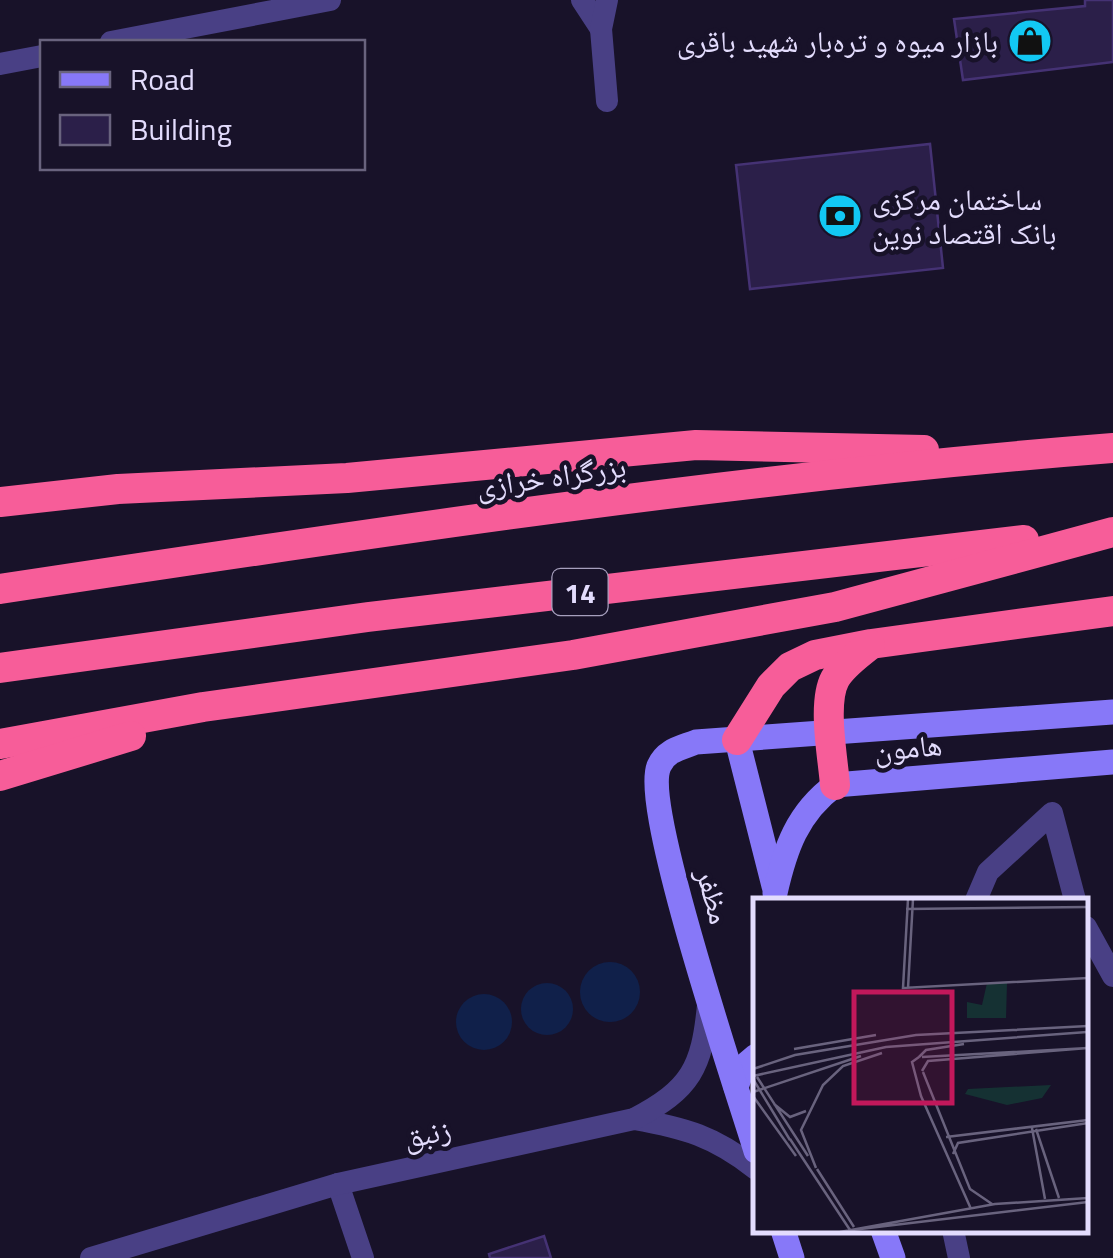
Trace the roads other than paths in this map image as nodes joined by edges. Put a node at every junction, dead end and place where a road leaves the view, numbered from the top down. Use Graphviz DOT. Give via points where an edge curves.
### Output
graph roads {
  1 [pos="330,0"];
  2 [pos="582,0"];
  3 [pos="606,0"];
  4 [pos="601,29"];
  5 [pos="121,40"];
  6 [pos="40,56"];
  7 [pos="0,64"];
  8 [pos="608,101"];
  9 [pos="1113,448"];
  10 [pos="1047,454"];
  11 [pos="0,502"];
  12 [pos="1113,531"];
  13 [pos="0,589"];
  14 [pos="1113,611"];
  15 [pos="871,644"];
  16 [pos="0,672"];
  17 [pos="322,689"];
  18 [pos="1113,712"];
  19 [pos="832,733"];
  20 [pos="737,740"];
  21 [pos="0,744"];
  22 [pos="1113,762"];
  23 [pos="0,776"];
  24 [pos="835,786"];
  25 [pos="662,830"];
  26 [pos="776,897"];
  27 [pos="977,898"];
  28 [pos="1074,898"];
  29 [pos="1088,931"];
  30 [pos="1113,976"];
  31 [pos="708,1000"];
  32 [pos="753,1059"];
  33 [pos="736,1087"];
  34 [pos="634,1119"];
  35 [pos="753,1141"];
  36 [pos="753,1166"];
  37 [pos="338,1184"];
  38 [pos="783,1233"];
  39 [pos="884,1233"];
  40 [pos="954,1233"];
  41 [pos="92,1258"];
  42 [pos="363,1258"];
  43 [pos="792,1258"];
  44 [pos="893,1258"];
  45 [pos="960,1258"];
  1 -- 5 [label="street"];
  2 -- 4 [label="street"];
  3 -- 4 [label="street"];
  4 -- 8 [label="street"];
  6 -- 7 [label="street"];
  9 -- 10 [label="highway, بزرگراه خرازی"];
  10 -- 11 [label="highway" via="696,445"];
  10 -- 13 [label="highway, بزرگراه خرازی" via="705,490"];
  12 -- 16 [label="highway, 14" via="368,617"];
  12 -- 17 [label="highway" via="835,607 573,655"];
  14 -- 15 [label="highway"];
  15 -- 19 [label="highway" via="834,681 828,702"];
  15 -- 20 [label="highway" via="790,666"];
  17 -- 21 [label="highway"];
  17 -- 23 [label="highway"];
  18 -- 19 [label="street, هامون"];
  19 -- 20 [label="street, هامون"];
  19 -- 24 [label="highway"];
  20 -- 25 [label="street, هامون" via="696,742 668,752 656,792"];
  20 -- 26 [label="street, مظفر"];
  22 -- 24 [label="street, هامون"];
  24 -- 26 [label="street, هامون" via="802,816 784,852"];
  25 -- 31 [label="street, مظفر"];
  27 -- 28 [label="street" via="988,872 1052,813"];
  29 -- 30 [label="street"];
  31 -- 33 [label="street, مظفر"];
  31 -- 34 [label="street, زنبق" via="704,1046 690,1077 666,1102"];
  32 -- 33 [label="street"];
  33 -- 35 [label="street, مظفر"];
  34 -- 36 [label="street" via="687,1128"];
  34 -- 37 [label="street, زنبق"];
  37 -- 41 [label="street, زنبق"];
  37 -- 42 [label="street"];
  38 -- 43 [label="street"];
  39 -- 44 [label="street"];
  40 -- 45 [label="street"];
}
